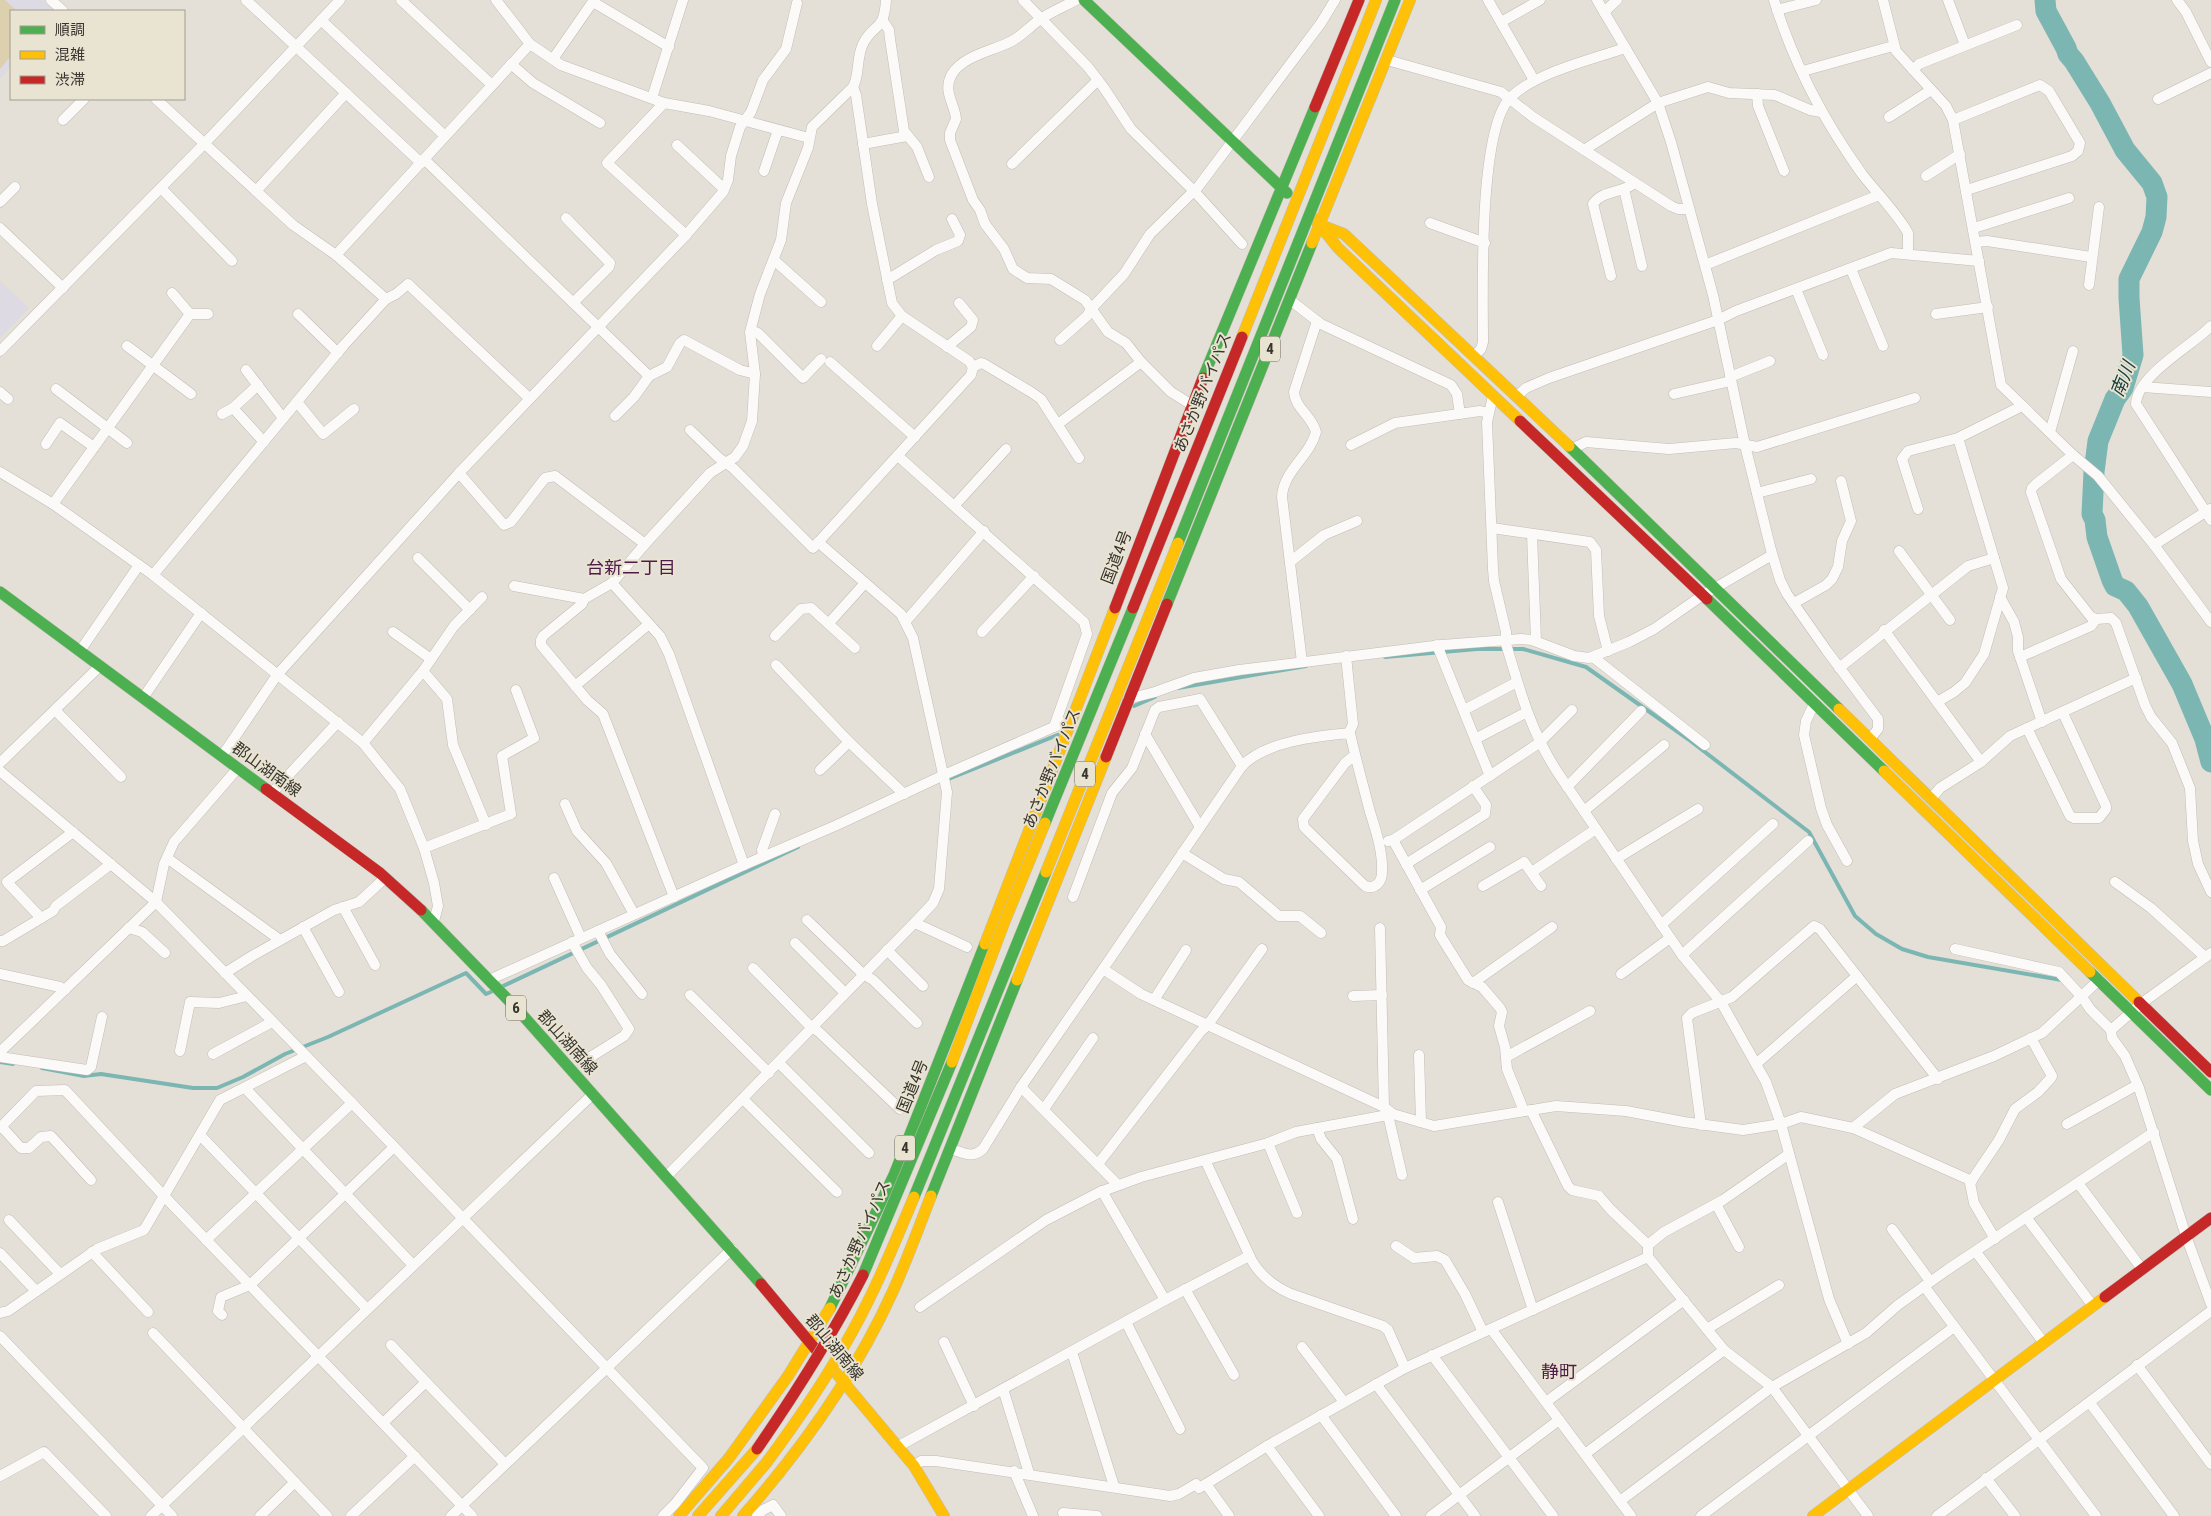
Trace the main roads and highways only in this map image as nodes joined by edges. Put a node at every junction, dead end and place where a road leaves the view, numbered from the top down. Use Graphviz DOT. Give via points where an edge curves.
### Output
graph roads {
  1 [pos="1084,0"];
  2 [pos="1359,0"];
  3 [pos="1376,0"];
  4 [pos="1395,0"];
  5 [pos="1410,0"];
  6 [pos="1282,188"];
  7 [pos="1321,224"];
  8 [pos="0,592"];
  9 [pos="2211,1072"];
  10 [pos="2211,1090"];
  11 [pos="2211,1218"];
  12 [pos="809,1341"];
  13 [pos="844,1383"];
  14 [pos="679,1516"];
  15 [pos="698,1516"];
  16 [pos="721,1516"];
  17 [pos="743,1516"];
  18 [pos="944,1516"];
  19 [pos="1813,1516"];
  1 -- 6 [label="main road"];
  2 -- 6 [label="main road, 4"];
  3 -- 15 [label="main road, あさか野バイパス / 4, bridge" via="872,1256 812,1368 757,1449"];
  4 -- 16 [label="main road, あさか野バイパス / 4, bridge" via="961,1085 887,1261 826,1377 767,1462"];
  5 -- 7 [label="main road, 4"];
  6 -- 7 [label="main road"];
  6 -- 12 [label="main road, 国道4号 / 4" via="1192,405 894,1175 833,1303"];
  7 -- 9 [label="main road" via="1344,234 1517,396"];
  7 -- 10 [label="main road" via="1338,248 1703,595"];
  7 -- 13 [label="main road, 4" via="894,1292"];
  8 -- 12 [label="main road, 郡山湖南線 / 6" via="385,878 434,921 667,1176"];
  11 -- 19 [label="main road"];
  12 -- 13 [label="main road, 郡山湖南線 / 6"];
  12 -- 14 [label="main road, 国道4号" via="788,1376 734,1450"];
  13 -- 17 [label="main road" via="780,1474"];
  13 -- 18 [label="main road, 郡山湖南線 / 6" via="914,1466"];
}
